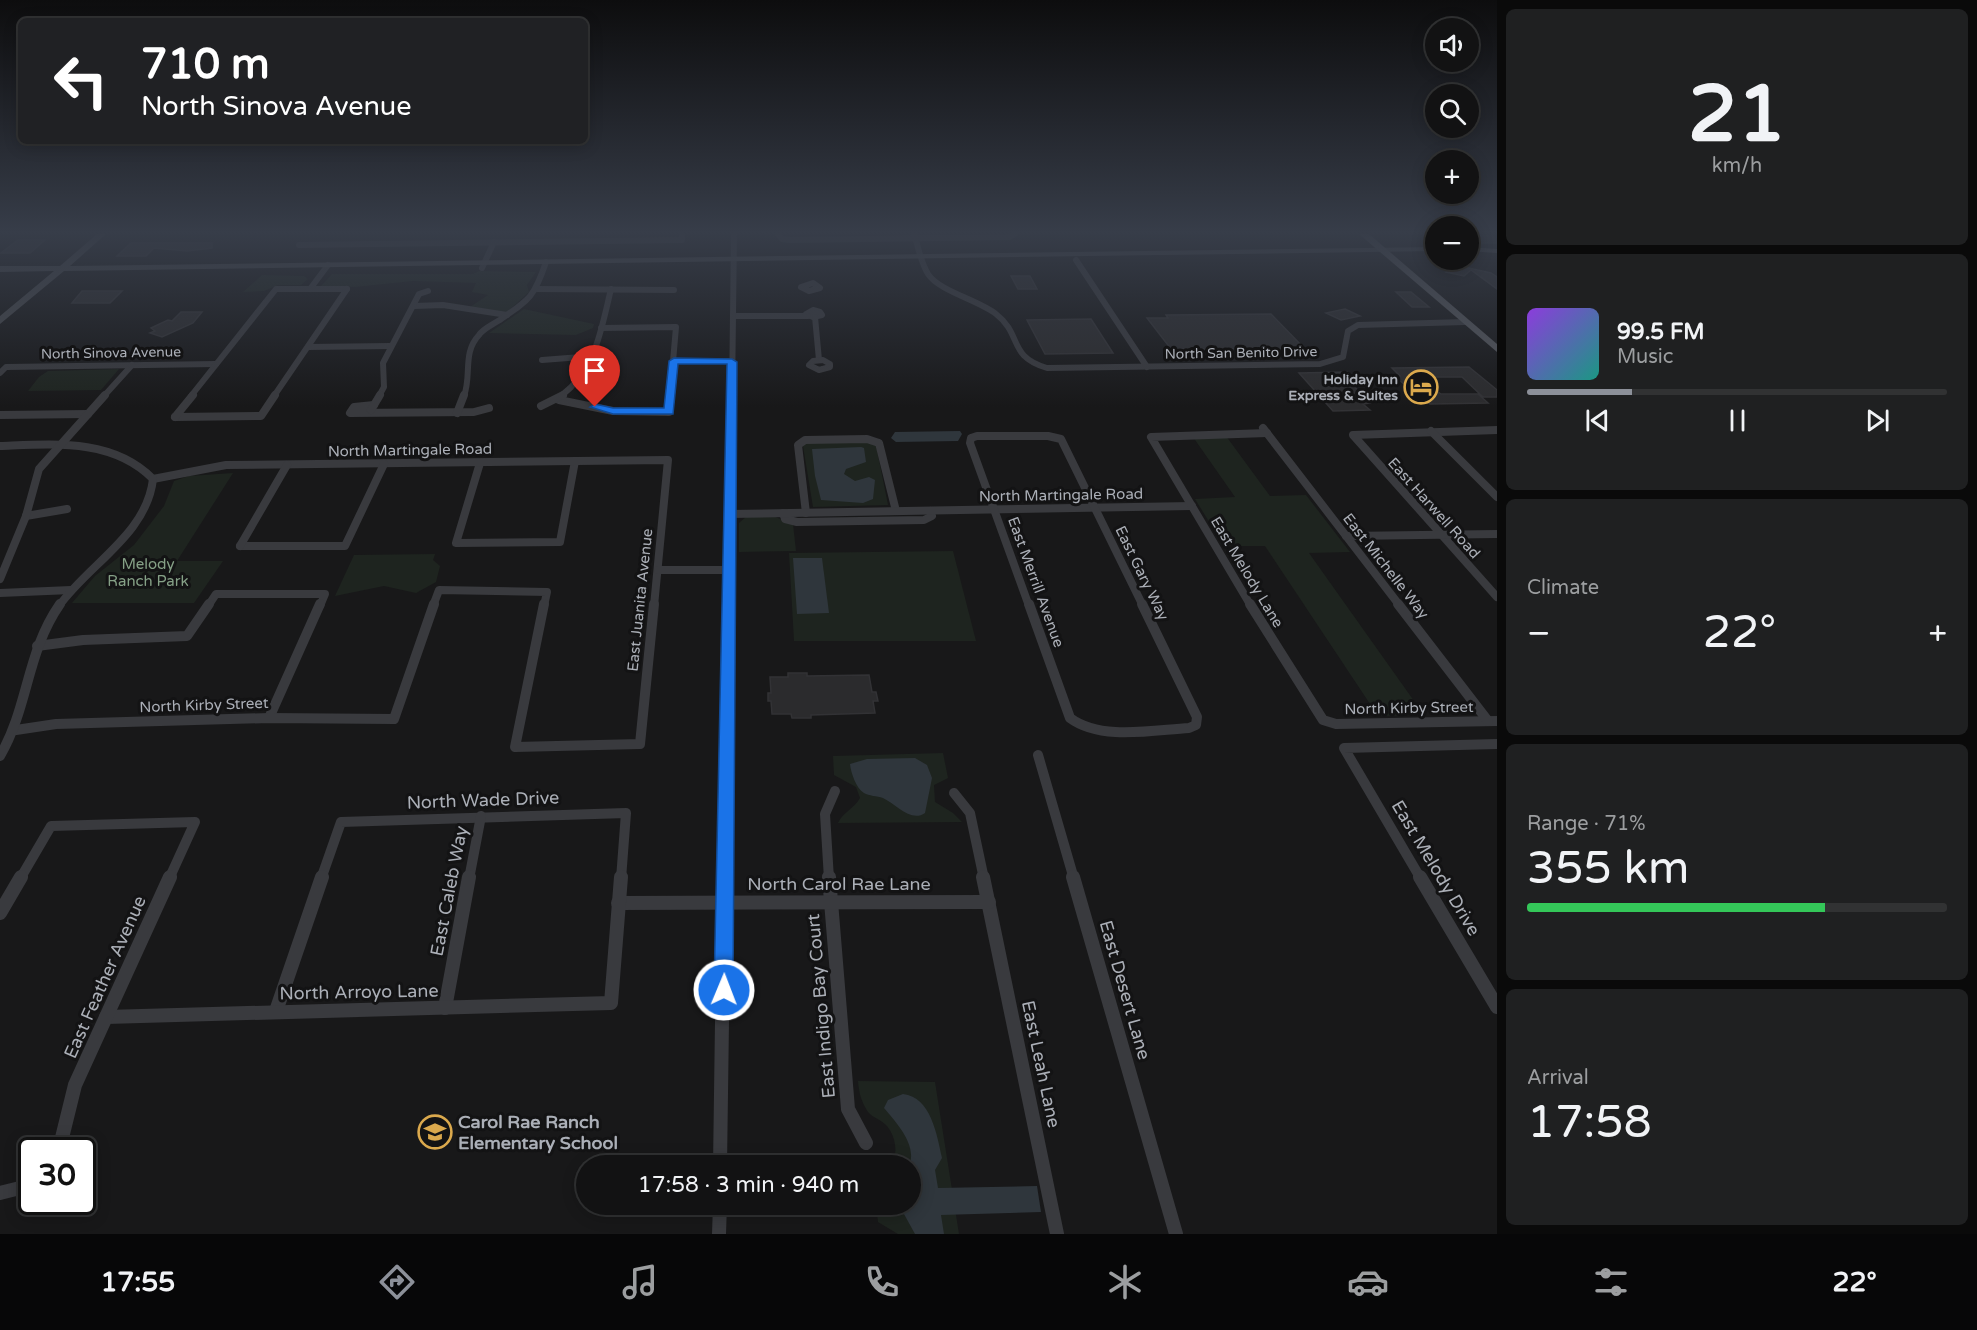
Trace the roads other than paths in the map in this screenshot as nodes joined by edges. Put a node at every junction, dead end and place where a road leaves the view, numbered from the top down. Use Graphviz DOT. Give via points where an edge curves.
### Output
graph roads {
  1 [pos="812,291"];
  2 [pos="26,292"];
  3 [pos="32,292"];
  4 [pos="274,292"];
  5 [pos="345,292"];
  6 [pos="426,292"];
  7 [pos="535,292"];
  8 [pos="610,292"];
  9 [pos="733,292"];
  10 [pos="955,292"];
  11 [pos="1098,292"];
  12 [pos="1433,292"];
  13 [pos="1441,292"];
  14 [pos="414,306"];
  15 [pos="0,311"];
  16 [pos="733,314"];
  17 [pos="811,314"];
  18 [pos="507,315"];
  19 [pos="0,321"];
  20 [pos="1465,322"];
  21 [pos="1480,322"];
  22 [pos="601,328"];
  23 [pos="1497,336"];
  24 [pos="390,346"];
  25 [pos="308,347"];
  26 [pos="1497,349"];
  27 [pos="594,356"];
  28 [pos="542,360"];
  29 [pos="819,360"];
  30 [pos="674,361"];
  31 [pos="732,362"];
  32 [pos="216,364"];
  33 [pos="132,365"];
  34 [pos="1147,367"];
  35 [pos="0,373"];
  36 [pos="559,400"];
  37 [pos="374,405"];
  38 [pos="541,406"];
  39 [pos="489,408"];
  40 [pos="457,413"];
  41 [pos="88,414"];
  42 [pos="369,414"];
  43 [pos="0,415"];
  44 [pos="1497,430"];
  45 [pos="1431,431"];
  46 [pos="1056,437"];
  47 [pos="1151,437"];
  48 [pos="0,446"];
  49 [pos="59,446"];
  50 [pos="668,460"];
  51 [pos="575,461"];
  52 [pos="480,463"];
  53 [pos="384,464"];
  54 [pos="287,465"];
  55 [pos="153,479"];
  56 [pos="1497,497"];
  57 [pos="1192,506"];
  58 [pos="1095,508"];
  59 [pos="67,509"];
  60 [pos="993,510"];
  61 [pos="896,511"];
  62 [pos="930,511"];
  63 [pos="783,513"];
  64 [pos="806,513"];
  65 [pos="729,514"];
  66 [pos="26,516"];
  67 [pos="1440,534"];
  68 [pos="1497,534"];
  69 [pos="1346,536"];
  70 [pos="10,556"];
  71 [pos="0,558"];
  72 [pos="658,570"];
  73 [pos="728,570"];
  74 [pos="0,579"];
  75 [pos="71,590"];
  76 [pos="0,593"];
  77 [pos="1497,597"];
  78 [pos="37,646"];
  79 [pos="269,718"];
  80 [pos="1323,720"];
  81 [pos="1493,721"];
  82 [pos="1084,729"];
  83 [pos="15,730"];
  84 [pos="1497,744"];
  85 [pos="515,747"];
  86 [pos="1038,755"];
  87 [pos="0,756"];
  88 [pos="835,791"];
  89 [pos="954,793"];
  90 [pos="481,816"];
  91 [pos="725,902"];
  92 [pos="830,902"];
  93 [pos="989,902"];
  94 [pos="618,903"];
  95 [pos="0,913"];
  96 [pos="1497,1007"];
  97 [pos="445,1008"];
  98 [pos="276,1011"];
  99 [pos="106,1017"];
  100 [pos="61,1137"];
  101 [pos="866,1143"];
  102 [pos="720,1155"];
  103 [pos="18,1188"];
  104 [pos="0,1193"];
  105 [pos="720,1215"];
  106 [pos="719,1234"];
  107 [pos="1058,1234"];
  108 [pos="1176,1234"];
  1 -- 17 [label="street"];
  2 -- 15 [label="main road"];
  3 -- 19 [label="main road"];
  4 -- 32 [label="street"];
  5 -- 25 [label="street"];
  6 -- 14 [label="street" via="419,294"];
  7 -- 18 [label="street"];
  8 -- 22 [label="street"];
  9 -- 16 [label="street"];
  10 -- 34 [label="street, North San Benito Drive" via="1005,321 1021,357 1028,362 1047,368"];
  11 -- 34 [label="street"];
  12 -- 20 [label="main road"];
  13 -- 21 [label="main road"];
  14 -- 18 [label="street" via="443,305"];
  14 -- 24 [label="street"];
  16 -- 17 [label="street"];
  16 -- 31 [label="street"];
  17 -- 29 [label="street"];
  18 -- 40 [label="street" via="479,334 467,353 469,382"];
  20 -- 21 [label="main road"];
  20 -- 26 [label="main road"];
  20 -- 34 [label="street, North San Benito Drive" via="1358,325 1348,331 1345,355 1331,363"];
  21 -- 23 [label="main road"];
  22 -- 27 [label="street"];
  22 -- 30 [label="street" via="676,327"];
  24 -- 25 [label="street"];
  24 -- 37 [label="street" via="383,363 384,387"];
  25 -- 32 [label="street" via="261,416 175,417"];
  27 -- 28 [label="street"];
  27 -- 36 [label="street" via="588,371"];
  30 -- 31 [label="street"];
  30 -- 36 [label="street" via="669,412 613,411"];
  31 -- 65 [label="street"];
  32 -- 33 [label="street, North Sinova Avenue"];
  33 -- 35 [label="street, North Sinova Avenue" via="6,367"];
  33 -- 41 [label="street"];
  36 -- 38 [label="street"];
  37 -- 42 [label="street"];
  37 -- 42 [label="street" via="354,407 350,413"];
  39 -- 40 [label="street"];
  40 -- 42 [label="street"];
  41 -- 43 [label="street"];
  41 -- 49 [label="street"];
  44 -- 45 [label="street"];
  45 -- 56 [label="street"];
  45 -- 67 [label="street, East Harwell Road" via="1353,435"];
  46 -- 58 [label="street, East Gary Way" via="1061,439"];
  46 -- 60 [label="street, East Merrill Avenue" via="970,438"];
  47 -- 57 [label="street, East Melody Lane"];
  47 -- 69 [label="street, East Michelle Way" via="1265,430"];
  48 -- 49 [label="street"];
  49 -- 55 [label="street" via="124,455"];
  49 -- 66 [label="street" via="39,469"];
  50 -- 51 [label="street, North Martingale Road"];
  50 -- 72 [label="street, East Juanita Avenue"];
  51 -- 52 [label="street, North Martingale Road"];
  51 -- 52 [label="street" via="560,542 456,543"];
  52 -- 53 [label="street, North Martingale Road"];
  53 -- 54 [label="street, North Martingale Road"];
  53 -- 54 [label="street" via="345,546 240,546"];
  54 -- 55 [label="street, North Martingale Road" via="201,468"];
  55 -- 75 [label="street" via="153,496 141,518"];
  57 -- 58 [label="street, North Martingale Road"];
  57 -- 80 [label="street, East Melody Lane"];
  58 -- 60 [label="street, North Martingale Road"];
  58 -- 82 [label="street, East Gary Way" via="1197,717 1196,725 1189,728"];
  59 -- 66 [label="street"];
  60 -- 62 [label="street, North Martingale Road"];
  60 -- 82 [label="street, East Merrill Avenue" via="1070,718"];
  61 -- 62 [label="street, North Martingale Road"];
  61 -- 64 [label="street, North Martingale Road"];
  61 -- 64 [label="street" via="879,443 800,441"];
  62 -- 63 [label="street, North Martingale Road" via="932,516 924,520 797,522 785,519"];
  63 -- 64 [label="street, North Martingale Road"];
  63 -- 65 [label="street, North Martingale Road"];
  65 -- 73 [label="street"];
  66 -- 70 [label="street"];
  67 -- 68 [label="street"];
  67 -- 69 [label="street"];
  67 -- 77 [label="street, East Harwell Road"];
  69 -- 81 [label="street, East Michelle Way"];
  70 -- 71 [label="street"];
  70 -- 74 [label="street"];
  72 -- 73 [label="street"];
  72 -- 85 [label="street, East Juanita Avenue" via="640,744"];
  73 -- 91 [label="street"];
  75 -- 76 [label="street"];
  75 -- 78 [label="street"];
  78 -- 79 [label="street" via="187,636 216,594 326,594"];
  78 -- 83 [label="street"];
  79 -- 83 [label="street, North Kirby Street" via="56,724"];
  79 -- 85 [label="street, North Kirby Street" via="394,719 439,590 548,592"];
  80 -- 81 [label="street, North Kirby Street" via="1336,724"];
  83 -- 87 [label="street"];
  84 -- 96 [label="street, East Melody Drive" via="1344,748"];
  86 -- 108 [label="street, East Desert Lane"];
  88 -- 92 [label="street, East Indigo Bay Court" via="825,814"];
  89 -- 93 [label="street, East Leah Lane" via="970,813"];
  90 -- 94 [label="street, North Wade Drive" via="626,813"];
  90 -- 97 [label="street, East Caleb Way"];
  90 -- 98 [label="street, North Wade Drive" via="341,822"];
  91 -- 92 [label="street, North Carol Rae Lane"];
  91 -- 94 [label="street, North Carol Rae Lane"];
  91 -- 102 [label="street"];
  92 -- 93 [label="street, North Carol Rae Lane"];
  92 -- 101 [label="street, East Indigo Bay Court" via="848,1109"];
  93 -- 107 [label="street, East Leah Lane"];
  94 -- 97 [label="street, North Arroyo Lane" via="611,1003"];
  95 -- 99 [label="street, East Feather Avenue" via="51,826 195,822"];
  97 -- 98 [label="street, North Arroyo Lane"];
  98 -- 99 [label="street, North Arroyo Lane"];
  99 -- 100 [label="street, East Feather Avenue" via="75,1085"];
  103 -- 104 [label="street"];
  105 -- 106 [label="street"];
}
